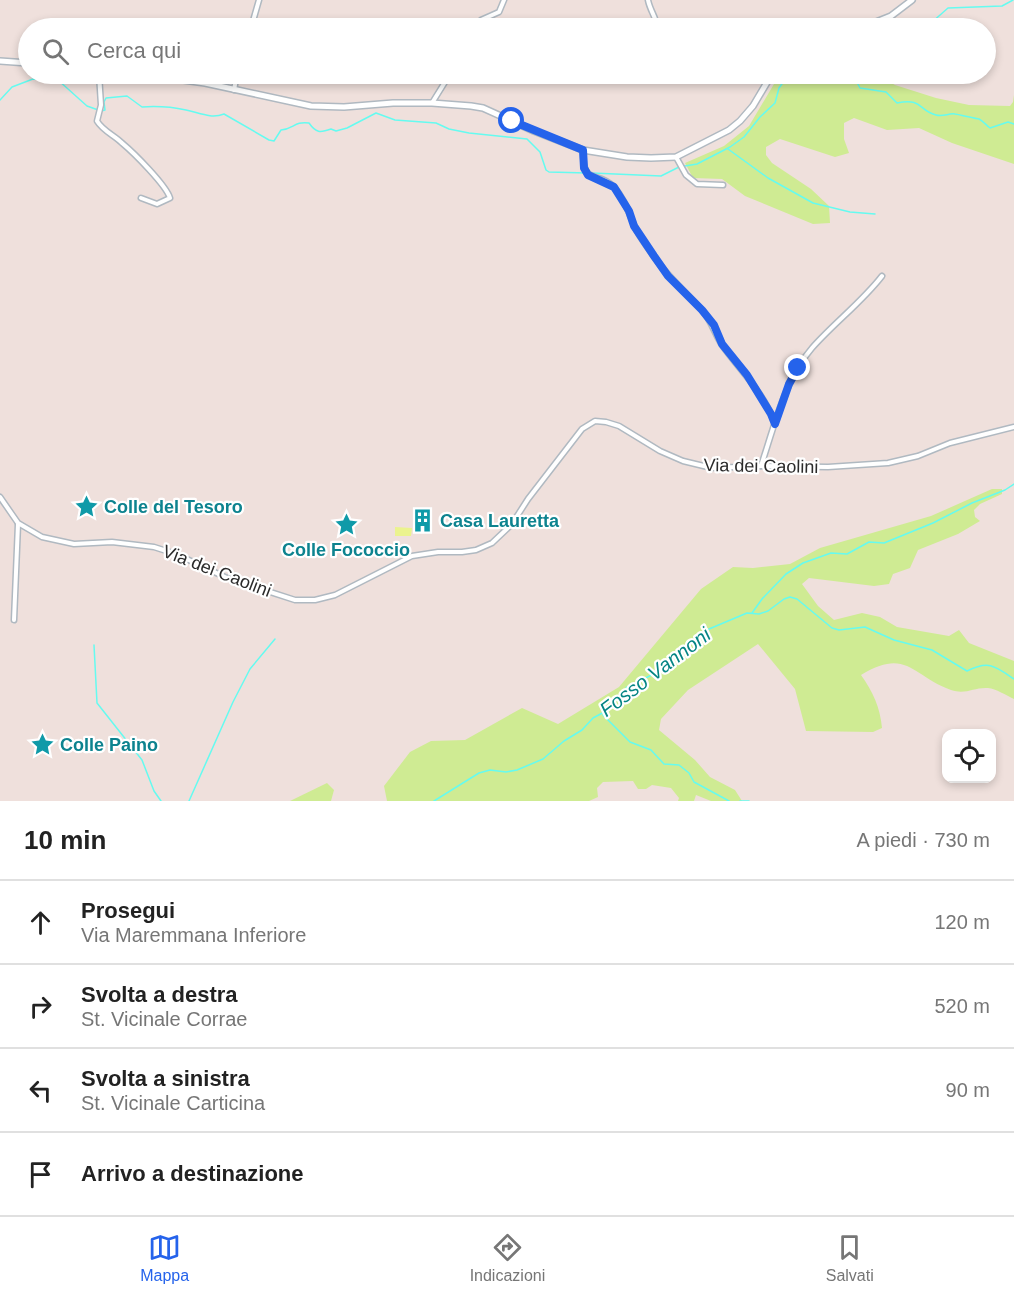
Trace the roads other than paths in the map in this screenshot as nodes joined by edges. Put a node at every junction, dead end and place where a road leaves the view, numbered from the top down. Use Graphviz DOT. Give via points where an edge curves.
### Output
graph roads {
  1 [pos="258,0"];
  2 [pos="504,0"];
  3 [pos="648,0"];
  4 [pos="912,0"];
  5 [pos="253,18"];
  6 [pos="486,18"];
  7 [pos="655,18"];
  8 [pos="886,18"];
  9 [pos="0,61"];
  10 [pos="18,62"];
  11 [pos="99,84"];
  12 [pos="205,84"];
  13 [pos="235,84"];
  14 [pos="444,84"];
  15 [pos="766,84"];
  16 [pos="234,90"];
  17 [pos="432,103"];
  18 [pos="583,150"];
  19 [pos="676,157"];
  20 [pos="723,185"];
  21 [pos="141,198"];
  22 [pos="882,276"];
  23 [pos="775,424"];
  24 [pos="1014,427"];
  25 [pos="761,466"];
  26 [pos="0,497"];
  27 [pos="18,523"];
  28 [pos="14,620"];
  1 -- 5 [label="street"];
  2 -- 6 [label="street" via="499,12"];
  3 -- 7 [label="street"];
  4 -- 8 [label="main road"];
  9 -- 10 [label="main road"];
  11 -- 21 [label="street" via="97,121 101,128 136,157 170,198 158,204"];
  12 -- 16 [label="main road"];
  13 -- 16 [label="street"];
  14 -- 17 [label="street"];
  15 -- 19 [label="main road" via="753,106 729,130"];
  16 -- 17 [label="main road" via="311,106"];
  17 -- 18 [label="main road" via="483,108"];
  18 -- 19 [label="main road" via="633,158"];
  18 -- 23 [label="street" via="588,175 614,187 654,256 708,318"];
  19 -- 20 [label="street" via="686,175 697,184"];
  22 -- 23 [label="street" via="810,350 789,384"];
  23 -- 25 [label="street"];
  24 -- 25 [label="street, Via dei Caolini" via="888,463"];
  25 -- 27 [label="street, Via dei Caolini" via="700,466 660,451 619,426 595,422 582,429 512,524 492,543 476,550 412,556 335,595 315,600 278,595 154,547 111,542 74,544 42,537"];
  26 -- 27 [label="street, Via dei Caolini"];
  27 -- 28 [label="street"];
}
